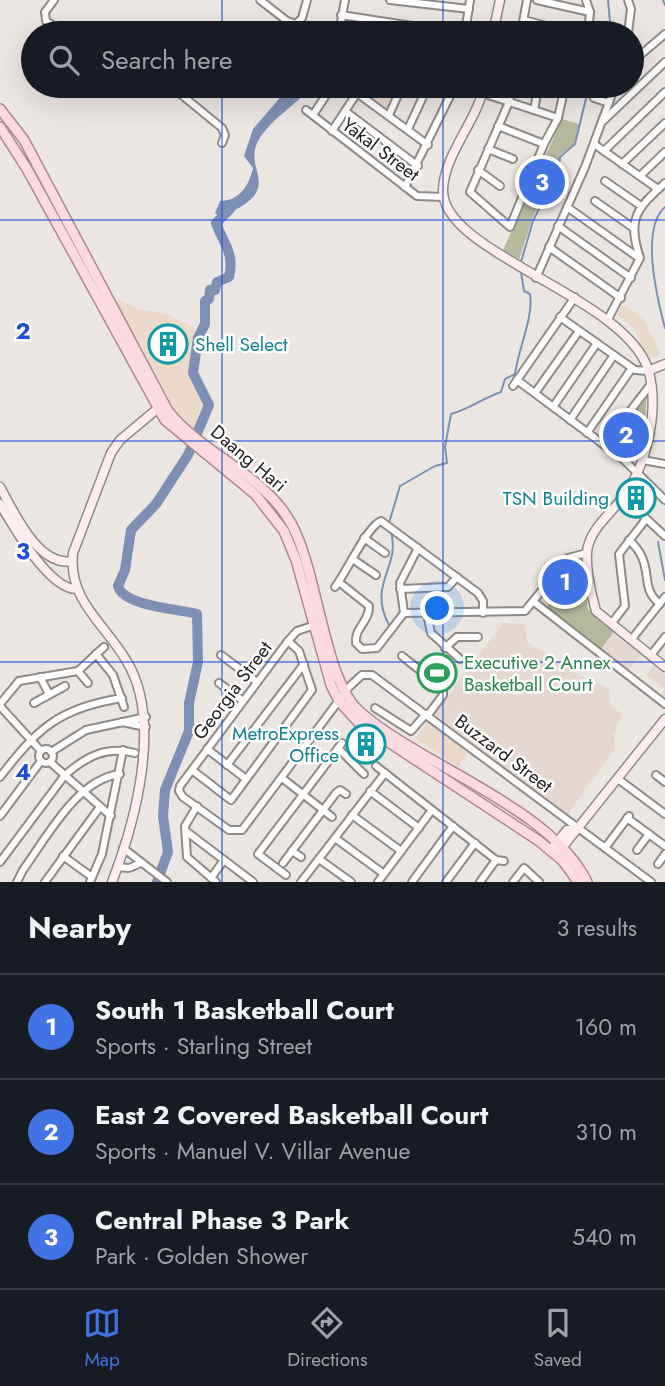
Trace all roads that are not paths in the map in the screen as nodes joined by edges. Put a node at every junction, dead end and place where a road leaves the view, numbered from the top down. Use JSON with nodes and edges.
{"nodes":[{"id":1,"x":54,"y":0,"type":"edge"},
{"id":2,"x":260,"y":0,"type":"edge"},
{"id":3,"x":307,"y":0,"type":"edge"},
{"id":4,"x":345,"y":0,"type":"edge"},
{"id":5,"x":390,"y":0,"type":"edge"},
{"id":6,"x":470,"y":0,"type":"edge"},
{"id":7,"x":499,"y":0,"type":"edge"},
{"id":8,"x":527,"y":0,"type":"edge"},
{"id":9,"x":537,"y":0,"type":"edge"},
{"id":10,"x":586,"y":0,"type":"edge"},
{"id":11,"x":628,"y":0,"type":"edge"},
{"id":12,"x":425,"y":2,"type":"edge"},
{"id":13,"x":469,"y":9,"type":"junction"},
{"id":14,"x":590,"y":12,"type":"junction"},
{"id":15,"x":341,"y":15,"type":"junction"},
{"id":16,"x":524,"y":20,"type":"joint"},
{"id":17,"x":46,"y":21,"type":"edge"},
{"id":18,"x":287,"y":21,"type":"edge"},
{"id":19,"x":299,"y":21,"type":"edge"},
{"id":20,"x":340,"y":21,"type":"edge"},
{"id":21,"x":380,"y":21,"type":"edge"},
{"id":22,"x":467,"y":21,"type":"edge"},
{"id":23,"x":495,"y":21,"type":"edge"},
{"id":24,"x":528,"y":21,"type":"edge"},
{"id":25,"x":589,"y":21,"type":"edge"},
{"id":26,"x":630,"y":21,"type":"edge"},
{"id":27,"x":664,"y":36,"type":"edge"},
{"id":28,"x":644,"y":52,"type":"edge"},
{"id":29,"x":665,"y":62,"type":"edge"},
{"id":30,"x":644,"y":82,"type":"edge"},
{"id":31,"x":665,"y":92,"type":"edge"},
{"id":32,"x":188,"y":98,"type":"edge"},
{"id":33,"x":324,"y":98,"type":"edge"},
{"id":34,"x":352,"y":98,"type":"edge"},
{"id":35,"x":368,"y":98,"type":"edge"},
{"id":36,"x":397,"y":98,"type":"edge"},
{"id":37,"x":422,"y":98,"type":"edge"},
{"id":38,"x":450,"y":98,"type":"edge"},
{"id":39,"x":480,"y":98,"type":"edge"},
{"id":40,"x":500,"y":98,"type":"edge"},
{"id":41,"x":510,"y":98,"type":"edge"},
{"id":42,"x":536,"y":98,"type":"edge"},
{"id":43,"x":562,"y":98,"type":"edge"},
{"id":44,"x":594,"y":98,"type":"dead end"},
{"id":45,"x":611,"y":98,"type":"edge"},
{"id":46,"x":627,"y":98,"type":"edge"},
{"id":47,"x":509,"y":102,"type":"junction"},
{"id":48,"x":609,"y":103,"type":"junction"},
{"id":49,"x":0,"y":108,"type":"edge"},
{"id":50,"x":306,"y":110,"type":"dead end"},
{"id":51,"x":534,"y":110,"type":"junction"},
{"id":52,"x":345,"y":111,"type":"junction"},
{"id":53,"x":313,"y":115,"type":"junction"},
{"id":54,"x":389,"y":115,"type":"junction"},
{"id":55,"x":558,"y":118,"type":"junction"},
{"id":56,"x":602,"y":122,"type":"junction"},
{"id":57,"x":665,"y":123,"type":"edge"},
{"id":58,"x":498,"y":126,"type":"junction"},
{"id":59,"x":0,"y":127,"type":"edge"},
{"id":60,"x":408,"y":129,"type":"junction"},
{"id":61,"x":332,"y":131,"type":"junction"},
{"id":62,"x":222,"y":143,"type":"dead end"},
{"id":63,"x":544,"y":144,"type":"junction"},
{"id":64,"x":594,"y":144,"type":"junction"},
{"id":65,"x":428,"y":145,"type":"junction"},
{"id":66,"x":488,"y":149,"type":"junction"},
{"id":67,"x":604,"y":151,"type":"junction"},
{"id":68,"x":665,"y":152,"type":"edge"},
{"id":69,"x":513,"y":159,"type":"dead end"},
{"id":70,"x":622,"y":164,"type":"junction"},
{"id":71,"x":418,"y":166,"type":"junction"},
{"id":72,"x":478,"y":170,"type":"junction"},
{"id":73,"x":640,"y":176,"type":"junction"},
{"id":74,"x":604,"y":181,"type":"dead end"},
{"id":75,"x":665,"y":183,"type":"edge"},
{"id":76,"x":500,"y":186,"type":"dead end"},
{"id":77,"x":405,"y":187,"type":"junction"},
{"id":78,"x":658,"y":189,"type":"junction"},
{"id":79,"x":444,"y":197,"type":"junction"},
{"id":80,"x":595,"y":201,"type":"dead end"},
{"id":81,"x":641,"y":206,"type":"junction"},
{"id":82,"x":567,"y":207,"type":"junction"},
{"id":83,"x":558,"y":226,"type":"junction"},
{"id":84,"x":632,"y":227,"type":"junction"},
{"id":85,"x":549,"y":247,"type":"junction"},
{"id":86,"x":639,"y":258,"type":"junction"},
{"id":87,"x":533,"y":276,"type":"junction"},
{"id":88,"x":631,"y":278,"type":"junction"},
{"id":89,"x":100,"y":294,"type":"junction"},
{"id":90,"x":575,"y":297,"type":"junction"},
{"id":91,"x":621,"y":298,"type":"junction"},
{"id":92,"x":560,"y":317,"type":"junction"},
{"id":93,"x":608,"y":319,"type":"junction"},
{"id":94,"x":579,"y":331,"type":"junction"},
{"id":95,"x":597,"y":343,"type":"junction"},
{"id":96,"x":614,"y":355,"type":"junction"},
{"id":97,"x":665,"y":364,"type":"edge"},
{"id":98,"x":632,"y":368,"type":"junction"},
{"id":99,"x":648,"y":371,"type":"junction"},
{"id":100,"x":651,"y":384,"type":"junction"},
{"id":101,"x":535,"y":393,"type":"junction"},
{"id":102,"x":553,"y":407,"type":"junction"},
{"id":103,"x":163,"y":409,"type":"junction"},
{"id":104,"x":570,"y":420,"type":"junction"},
{"id":105,"x":587,"y":433,"type":"junction"},
{"id":106,"x":604,"y":445,"type":"junction"},
{"id":107,"x":643,"y":460,"type":"junction"},
{"id":108,"x":665,"y":464,"type":"edge"},
{"id":109,"x":638,"y":472,"type":"junction"},
{"id":110,"x":0,"y":487,"type":"edge"},
{"id":111,"x":623,"y":497,"type":"junction"},
{"id":112,"x":665,"y":500,"type":"edge"},
{"id":113,"x":0,"y":504,"type":"edge"},
{"id":114,"x":646,"y":519,"type":"junction"},
{"id":115,"x":665,"y":536,"type":"edge"},
{"id":116,"x":364,"y":538,"type":"junction"},
{"id":117,"x":629,"y":540,"type":"junction"},
{"id":118,"x":418,"y":548,"type":"junction"},
{"id":119,"x":587,"y":552,"type":"junction"},
{"id":120,"x":385,"y":553,"type":"dead end"},
{"id":121,"x":354,"y":560,"type":"junction"},
{"id":122,"x":72,"y":561,"type":"junction"},
{"id":123,"x":376,"y":575,"type":"dead end"},
{"id":124,"x":457,"y":577,"type":"junction"},
{"id":125,"x":76,"y":589,"type":"junction"},
{"id":126,"x":401,"y":589,"type":"junction"},
{"id":127,"x":665,"y":597,"type":"edge"},
{"id":128,"x":534,"y":602,"type":"junction"},
{"id":129,"x":660,"y":604,"type":"junction"},
{"id":130,"x":404,"y":613,"type":"junction"},
{"id":131,"x":483,"y":613,"type":"junction"},
{"id":132,"x":427,"y":614,"type":"junction"},
{"id":133,"x":318,"y":624,"type":"junction"},
{"id":134,"x":611,"y":624,"type":"junction"},
{"id":135,"x":478,"y":637,"type":"dead end"},
{"id":136,"x":665,"y":637,"type":"edge"},
{"id":137,"x":631,"y":640,"type":"junction"},
{"id":138,"x":288,"y":641,"type":"junction"},
{"id":139,"x":104,"y":647,"type":"dead end"},
{"id":140,"x":445,"y":648,"type":"junction"},
{"id":141,"x":96,"y":654,"type":"junction"},
{"id":142,"x":221,"y":655,"type":"dead end"},
{"id":143,"x":651,"y":655,"type":"junction"},
{"id":144,"x":402,"y":656,"type":"dead end"},
{"id":145,"x":460,"y":659,"type":"dead end"},
{"id":146,"x":304,"y":664,"type":"junction"},
{"id":147,"x":665,"y":667,"type":"edge"},
{"id":148,"x":78,"y":671,"type":"junction"},
{"id":149,"x":40,"y":677,"type":"junction"},
{"id":150,"x":257,"y":682,"type":"junction"},
{"id":151,"x":88,"y":683,"type":"dead end"},
{"id":152,"x":219,"y":683,"type":"dead end"},
{"id":153,"x":65,"y":686,"type":"dead end"},
{"id":154,"x":49,"y":694,"type":"junction"},
{"id":155,"x":342,"y":697,"type":"junction"},
{"id":156,"x":122,"y":698,"type":"junction"},
{"id":157,"x":243,"y":701,"type":"junction"},
{"id":158,"x":34,"y":703,"type":"dead end"},
{"id":159,"x":665,"y":704,"type":"edge"},
{"id":160,"x":0,"y":705,"type":"edge"},
{"id":161,"x":124,"y":707,"type":"dead end"},
{"id":162,"x":375,"y":708,"type":"dead end"},
{"id":163,"x":427,"y":714,"type":"junction"},
{"id":164,"x":146,"y":717,"type":"junction"},
{"id":165,"x":665,"y":719,"type":"edge"},
{"id":166,"x":122,"y":722,"type":"junction"},
{"id":167,"x":146,"y":727,"type":"junction"},
{"id":168,"x":30,"y":738,"type":"junction"},
{"id":169,"x":207,"y":749,"type":"junction"},
{"id":170,"x":123,"y":750,"type":"junction"},
{"id":171,"x":41,"y":751,"type":"junction"},
{"id":172,"x":51,"y":752,"type":"junction"},
{"id":173,"x":135,"y":753,"type":"dead end"},
{"id":174,"x":41,"y":761,"type":"junction"},
{"id":175,"x":50,"y":762,"type":"junction"},
{"id":176,"x":227,"y":765,"type":"junction"},
{"id":177,"x":376,"y":766,"type":"dead end"},
{"id":178,"x":192,"y":770,"type":"junction"},
{"id":179,"x":385,"y":773,"type":"junction"},
{"id":180,"x":120,"y":774,"type":"junction"},
{"id":181,"x":364,"y":774,"type":"dead end"},
{"id":182,"x":65,"y":775,"type":"junction"},
{"id":183,"x":656,"y":775,"type":"dead end"},
{"id":184,"x":0,"y":777,"type":"edge"},
{"id":185,"x":246,"y":779,"type":"junction"},
{"id":186,"x":282,"y":779,"type":"junction"},
{"id":187,"x":618,"y":779,"type":"junction"},
{"id":188,"x":665,"y":782,"type":"edge"},
{"id":189,"x":82,"y":791,"type":"junction"},
{"id":190,"x":370,"y":791,"type":"junction"},
{"id":191,"x":302,"y":794,"type":"junction"},
{"id":192,"x":346,"y":794,"type":"dead end"},
{"id":193,"x":197,"y":806,"type":"junction"},
{"id":194,"x":100,"y":807,"type":"junction"},
{"id":195,"x":323,"y":809,"type":"junction"},
{"id":196,"x":432,"y":810,"type":"junction"},
{"id":197,"x":665,"y":814,"type":"edge"},
{"id":198,"x":352,"y":815,"type":"junction"},
{"id":199,"x":0,"y":816,"type":"edge"},
{"id":200,"x":111,"y":816,"type":"junction"},
{"id":201,"x":332,"y":817,"type":"dead end"},
{"id":202,"x":453,"y":826,"type":"junction"},
{"id":203,"x":419,"y":828,"type":"junction"},
{"id":204,"x":577,"y":829,"type":"junction"},
{"id":205,"x":187,"y":832,"type":"junction"},
{"id":206,"x":649,"y":834,"type":"junction"},
{"id":207,"x":335,"y":838,"type":"junction"},
{"id":208,"x":475,"y":843,"type":"junction"},
{"id":209,"x":665,"y":846,"type":"edge"},
{"id":210,"x":123,"y":848,"type":"junction"},
{"id":211,"x":557,"y":848,"type":"junction"},
{"id":212,"x":605,"y":848,"type":"junction"},
{"id":213,"x":637,"y":850,"type":"dead end"},
{"id":214,"x":292,"y":851,"type":"junction"},
{"id":215,"x":401,"y":851,"type":"junction"},
{"id":216,"x":665,"y":854,"type":"edge"},
{"id":217,"x":63,"y":856,"type":"junction"},
{"id":218,"x":301,"y":857,"type":"dead end"},
{"id":219,"x":319,"y":859,"type":"junction"},
{"id":220,"x":224,"y":860,"type":"junction"},
{"id":221,"x":0,"y":862,"type":"edge"},
{"id":222,"x":141,"y":863,"type":"junction"},
{"id":223,"x":283,"y":863,"type":"dead end"},
{"id":224,"x":658,"y":864,"type":"dead end"},
{"id":225,"x":117,"y":867,"type":"junction"},
{"id":226,"x":384,"y":874,"type":"junction"},
{"id":227,"x":286,"y":875,"type":"dead end"},
{"id":228,"x":91,"y":880,"type":"edge"},
{"id":229,"x":213,"y":880,"type":"edge"},
{"id":230,"x":48,"y":881,"type":"edge"},
{"id":231,"x":305,"y":881,"type":"edge"},
{"id":232,"x":17,"y":882,"type":"edge"},
{"id":233,"x":112,"y":882,"type":"edge"},
{"id":234,"x":167,"y":882,"type":"edge"},
{"id":235,"x":253,"y":882,"type":"edge"},
{"id":236,"x":351,"y":882,"type":"edge"},
{"id":237,"x":378,"y":882,"type":"edge"},
{"id":238,"x":412,"y":882,"type":"edge"},
{"id":239,"x":446,"y":882,"type":"edge"},
{"id":240,"x":480,"y":882,"type":"edge"},
{"id":241,"x":513,"y":882,"type":"edge"},
{"id":242,"x":539,"y":882,"type":"edge"},
{"id":243,"x":578,"y":882,"type":"edge"},
{"id":244,"x":587,"y":882,"type":"edge"},
{"id":245,"x":651,"y":882,"type":"edge"}],
"edges":[{"from":1,"to":17,"type":"street"},
{"from":2,"to":18,"type":"street"},
{"from":3,"to":19,"type":"street"},
{"from":4,"to":15,"type":"street"},
{"from":5,"to":12,"type":"street"},
{"from":6,"to":13,"type":"street"},
{"from":7,"to":23,"type":"street"},
{"from":8,"to":16,"type":"street"},
{"from":9,"to":14,"type":"street"},
{"from":10,"to":14,"type":"street"},
{"from":11,"to":26,"type":"street"},
{"from":12,"to":13,"type":"street"},
{"from":13,"to":22,"type":"street"},
{"from":14,"to":25,"type":"street"},
{"from":15,"to":20,"type":"street"},
{"from":15,"to":21,"type":"street"},
{"from":16,"to":24,"type":"street"},
{"from":27,"to":28,"type":"street"},
{"from":29,"to":30,"type":"street"},
{"from":31,"to":67,"type":"street"},
{"from":32,"to":62,"type":"street"},
{"from":33,"to":53,"type":"street"},
{"from":34,"to":52,"type":"street"},
{"from":35,"to":54,"type":"street"},
{"from":36,"to":54,"type":"street"},
{"from":37,"to":60,"type":"street"},
{"from":38,"to":65,"type":"street"},
{"from":39,"to":79,"type":"street"},
{"from":40,"to":47,"type":"street"},
{"from":41,"to":47,"type":"street"},
{"from":42,"to":51,"type":"street"},
{"from":43,"to":55,"type":"street"},
{"from":44,"to":48,"type":"street"},
{"from":45,"to":48,"type":"street"},
{"from":46,"to":56,"type":"street"},
{"from":47,"to":51,"type":"street"},
{"from":47,"to":58,"type":"street"},
{"from":48,"to":56,"type":"street"},
{"from":49,"to":89,"type":"main road","name":"Daang Hari"},
{"from":50,"to":53,"type":"street","name":"Yakal Street"},
{"from":51,"to":55,"type":"street"},
{"from":52,"to":61,"type":"street"},
{"from":52,"to":71,"type":"street"},
{"from":53,"to":61,"type":"street","name":"Yakal Street"},
{"from":54,"to":60,"type":"street"},
{"from":55,"to":63,"type":"street"},
{"from":56,"to":64,"type":"street"},
{"from":57,"to":70,"type":"street"},
{"from":58,"to":63,"type":"street"},
{"from":58,"to":66,"type":"street"},
{"from":59,"to":89,"type":"main road","name":"Daang Hari"},
{"from":60,"to":65,"type":"street"},
{"from":61,"to":77,"type":"street","name":"Yakal Street"},
{"from":63,"to":72,"type":"street"},
{"from":64,"to":67,"type":"street"},
{"from":64,"to":82,"type":"street"},
{"from":65,"to":71,"type":"street"},
{"from":66,"to":69,"type":"street"},
{"from":66,"to":72,"type":"street"},
{"from":67,"to":70,"type":"street"},
{"from":68,"to":73,"type":"street"},
{"from":70,"to":73,"type":"street"},
{"from":71,"to":77,"type":"street"},
{"from":72,"to":76,"type":"street"},
{"from":73,"to":78,"type":"street"},
{"from":74,"to":81,"type":"street"},
{"from":75,"to":78,"type":"street"},
{"from":77,"to":79,"type":"street","name":"Yakal Street"},
{"from":78,"to":81,"type":"street"},
{"from":79,"to":87,"type":"street"},
{"from":80,"to":84,"type":"street"},
{"from":81,"to":84,"type":"street"},
{"from":82,"to":83,"type":"street"},
{"from":82,"to":86,"type":"street"},
{"from":83,"to":85,"type":"street"},
{"from":83,"to":88,"type":"street"},
{"from":84,"to":86,"type":"street"},
{"from":85,"to":87,"type":"street"},
{"from":85,"to":91,"type":"street"},
{"from":86,"to":88,"type":"street"},
{"from":87,"to":90,"type":"street"},
{"from":88,"to":91,"type":"street"},
{"from":89,"to":103,"type":"main road","name":"Daang Hari"},
{"from":90,"to":92,"type":"street"},
{"from":90,"to":93,"type":"street"},
{"from":91,"to":93,"type":"street"},
{"from":92,"to":94,"type":"street"},
{"from":92,"to":101,"type":"street"},
{"from":93,"to":99,"type":"street"},
{"from":94,"to":95,"type":"street"},
{"from":94,"to":101,"type":"street"},
{"from":95,"to":96,"type":"street"},
{"from":95,"to":102,"type":"street"},
{"from":96,"to":98,"type":"street"},
{"from":96,"to":104,"type":"street"},
{"from":97,"to":99,"type":"street"},
{"from":98,"to":99,"type":"street"},
{"from":98,"to":105,"type":"street"},
{"from":99,"to":100,"type":"street"},
{"from":100,"to":106,"type":"street"},
{"from":100,"to":107,"type":"street"},
{"from":101,"to":102,"type":"street"},
{"from":102,"to":104,"type":"street"},
{"from":103,"to":122,"type":"street"},
{"from":103,"to":133,"type":"main road","name":"Daang Hari"},
{"from":104,"to":105,"type":"street"},
{"from":105,"to":106,"type":"street"},
{"from":106,"to":109,"type":"street"},
{"from":107,"to":108,"type":"street"},
{"from":107,"to":109,"type":"street"},
{"from":109,"to":111,"type":"street"},
{"from":109,"to":112,"type":"street"},
{"from":110,"to":122,"type":"street"},
{"from":111,"to":114,"type":"street"},
{"from":111,"to":119,"type":"street"},
{"from":113,"to":125,"type":"street"},
{"from":114,"to":115,"type":"street"},
{"from":114,"to":117,"type":"street"},
{"from":116,"to":118,"type":"street"},
{"from":116,"to":120,"type":"street"},
{"from":116,"to":121,"type":"street"},
{"from":117,"to":129,"type":"street"},
{"from":117,"to":134,"type":"street"},
{"from":118,"to":124,"type":"street"},
{"from":118,"to":126,"type":"street"},
{"from":119,"to":128,"type":"street"},
{"from":119,"to":134,"type":"street"},
{"from":121,"to":123,"type":"street"},
{"from":121,"to":130,"type":"street"},
{"from":122,"to":125,"type":"street"},
{"from":124,"to":126,"type":"street"},
{"from":124,"to":131,"type":"street"},
{"from":125,"to":164,"type":"street"},
{"from":126,"to":130,"type":"street"},
{"from":127,"to":129,"type":"street"},
{"from":128,"to":131,"type":"street"},
{"from":128,"to":159,"type":"street"},
{"from":129,"to":137,"type":"street"},
{"from":130,"to":132,"type":"street"},
{"from":131,"to":132,"type":"street"},
{"from":132,"to":140,"type":"street"},
{"from":133,"to":138,"type":"street","name":"Georgia Street"},
{"from":133,"to":155,"type":"main road","name":"Daang Hari"},
{"from":134,"to":137,"type":"street"},
{"from":135,"to":140,"type":"street"},
{"from":136,"to":143,"type":"street"},
{"from":137,"to":143,"type":"street"},
{"from":138,"to":146,"type":"street"},
{"from":138,"to":150,"type":"street","name":"Georgia Street"},
{"from":139,"to":141,"type":"street"},
{"from":140,"to":145,"type":"street"},
{"from":141,"to":148,"type":"street"},
{"from":141,"to":156,"type":"street"},
{"from":142,"to":150,"type":"street"},
{"from":143,"to":147,"type":"street"},
{"from":144,"to":163,"type":"street"},
{"from":146,"to":176,"type":"street"},
{"from":146,"to":185,"type":"street"},
{"from":148,"to":149,"type":"street"},
{"from":148,"to":151,"type":"street"},
{"from":149,"to":154,"type":"street"},
{"from":149,"to":160,"type":"street"},
{"from":150,"to":157,"type":"street","name":"Georgia Street"},
{"from":152,"to":157,"type":"street"},
{"from":153,"to":154,"type":"street"},
{"from":154,"to":158,"type":"street"},
{"from":155,"to":163,"type":"street","name":"Buzzard Street"},
{"from":155,"to":186,"type":"street"},
{"from":155,"to":211,"type":"main road","name":"Daang Hari"},
{"from":156,"to":161,"type":"street"},
{"from":156,"to":168,"type":"street"},
{"from":157,"to":169,"type":"street","name":"Georgia Street"},
{"from":160,"to":168,"type":"street"},
{"from":162,"to":163,"type":"street"},
{"from":163,"to":204,"type":"street","name":"Buzzard Street"},
{"from":164,"to":166,"type":"street"},
{"from":164,"to":167,"type":"street"},
{"from":165,"to":187,"type":"street"},
{"from":166,"to":167,"type":"street"},
{"from":166,"to":172,"type":"street"},
{"from":167,"to":210,"type":"street"},
{"from":168,"to":171,"type":"street"},
{"from":168,"to":184,"type":"street"},
{"from":169,"to":176,"type":"street"},
{"from":169,"to":178,"type":"street","name":"Georgia Street"},
{"from":170,"to":173,"type":"street"},
{"from":170,"to":180,"type":"street"},
{"from":170,"to":182,"type":"street"},
{"from":171,"to":172,"type":"street"},
{"from":171,"to":174,"type":"street"},
{"from":172,"to":175,"type":"street"},
{"from":174,"to":175,"type":"street"},
{"from":174,"to":199,"type":"street"},
{"from":175,"to":182,"type":"street"},
{"from":176,"to":185,"type":"street"},
{"from":177,"to":179,"type":"street"},
{"from":178,"to":185,"type":"street"},
{"from":178,"to":193,"type":"street","name":"Georgia Street"},
{"from":179,"to":190,"type":"street"},
{"from":179,"to":196,"type":"street"},
{"from":180,"to":189,"type":"street"},
{"from":180,"to":200,"type":"street"},
{"from":181,"to":191,"type":"street"},
{"from":182,"to":189,"type":"street"},
{"from":182,"to":221,"type":"street"},
{"from":183,"to":188,"type":"street"},
{"from":186,"to":191,"type":"street"},
{"from":186,"to":193,"type":"street"},
{"from":187,"to":197,"type":"street"},
{"from":187,"to":204,"type":"street"},
{"from":189,"to":194,"type":"street"},
{"from":189,"to":232,"type":"street"},
{"from":190,"to":198,"type":"street"},
{"from":190,"to":203,"type":"street"},
{"from":191,"to":195,"type":"street"},
{"from":191,"to":227,"type":"street"},
{"from":192,"to":195,"type":"street"},
{"from":193,"to":205,"type":"street"},
{"from":194,"to":200,"type":"street"},
{"from":194,"to":217,"type":"street"},
{"from":195,"to":201,"type":"street"},
{"from":195,"to":214,"type":"street"},
{"from":196,"to":202,"type":"street"},
{"from":196,"to":203,"type":"street"},
{"from":198,"to":207,"type":"street"},
{"from":198,"to":215,"type":"street"},
{"from":200,"to":228,"type":"street"},
{"from":202,"to":208,"type":"street"},
{"from":202,"to":238,"type":"street"},
{"from":203,"to":215,"type":"street"},
{"from":204,"to":211,"type":"street"},
{"from":204,"to":212,"type":"street","name":"Buzzard Street"},
{"from":205,"to":220,"type":"street"},
{"from":205,"to":229,"type":"street"},
{"from":206,"to":209,"type":"street"},
{"from":206,"to":212,"type":"street"},
{"from":206,"to":213,"type":"street"},
{"from":207,"to":219,"type":"street"},
{"from":207,"to":226,"type":"street"},
{"from":208,"to":239,"type":"street"},
{"from":208,"to":240,"type":"street"},
{"from":210,"to":222,"type":"street"},
{"from":210,"to":225,"type":"street"},
{"from":211,"to":243,"type":"main road","name":"Daang Hari"},
{"from":211,"to":244,"type":"main road","name":"Daang Hari"},
{"from":212,"to":245,"type":"street","name":"Buzzard Street"},
{"from":214,"to":218,"type":"street"},
{"from":214,"to":223,"type":"street"},
{"from":215,"to":226,"type":"street"},
{"from":216,"to":224,"type":"street"},
{"from":217,"to":228,"type":"street"},
{"from":217,"to":230,"type":"street"},
{"from":219,"to":231,"type":"street"},
{"from":219,"to":236,"type":"street"},
{"from":220,"to":229,"type":"street"},
{"from":220,"to":235,"type":"street"},
{"from":222,"to":225,"type":"street"},
{"from":222,"to":234,"type":"street"},
{"from":225,"to":233,"type":"street"},
{"from":226,"to":237,"type":"street"},
{"from":241,"to":242,"type":"street"}]}
